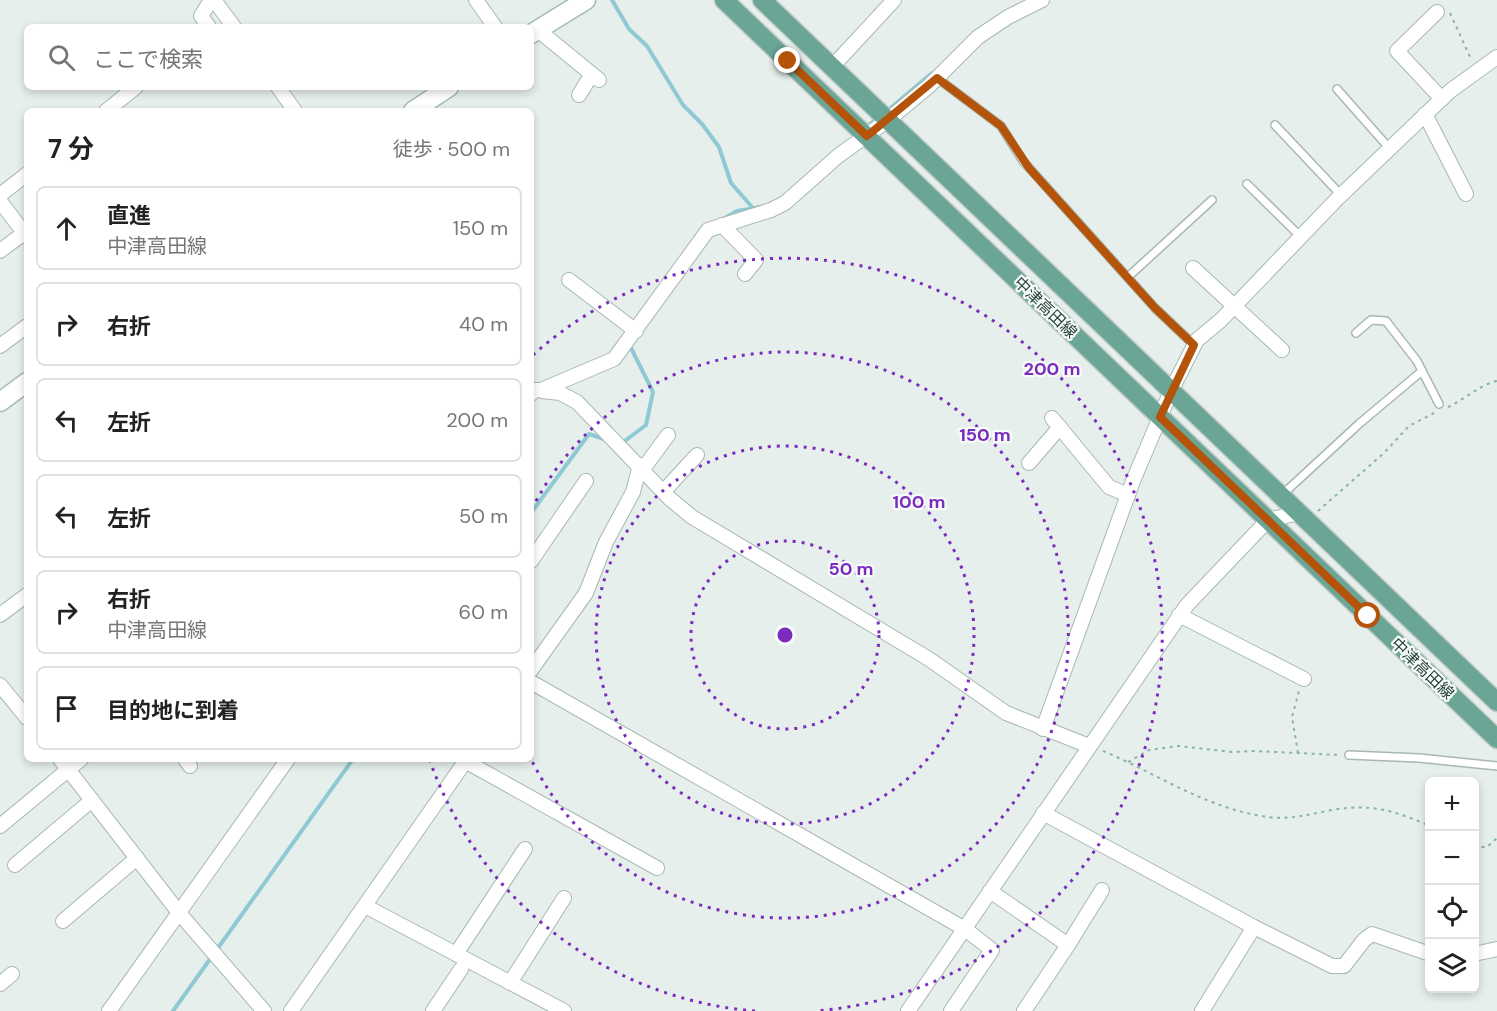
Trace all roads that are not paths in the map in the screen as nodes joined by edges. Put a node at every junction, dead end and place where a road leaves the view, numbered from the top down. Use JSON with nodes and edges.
{"nodes":[{"id":1,"x":212,"y":0,"type":"edge"},
{"id":2,"x":476,"y":0,"type":"edge"},
{"id":3,"x":586,"y":0,"type":"edge"},
{"id":4,"x":724,"y":0,"type":"edge"},
{"id":5,"x":762,"y":0,"type":"edge"},
{"id":6,"x":894,"y":0,"type":"edge"},
{"id":7,"x":1042,"y":0,"type":"edge"},
{"id":8,"x":1443,"y":11,"type":"road end"},
{"id":9,"x":207,"y":24,"type":"edge"},
{"id":10,"x":232,"y":24,"type":"edge"},
{"id":11,"x":493,"y":24,"type":"edge"},
{"id":12,"x":534,"y":32,"type":"edge"},
{"id":13,"x":1497,"y":57,"type":"edge"},
{"id":14,"x":832,"y":67,"type":"junction"},
{"id":15,"x":937,"y":78,"type":"junction"},
{"id":16,"x":1337,"y":89,"type":"dead end"},
{"id":17,"x":132,"y":90,"type":"edge"},
{"id":18,"x":280,"y":90,"type":"edge"},
{"id":19,"x":444,"y":90,"type":"edge"},
{"id":20,"x":579,"y":95,"type":"dead end"},
{"id":21,"x":1442,"y":99,"type":"junction"},
{"id":22,"x":110,"y":108,"type":"edge"},
{"id":23,"x":293,"y":108,"type":"edge"},
{"id":24,"x":418,"y":108,"type":"edge"},
{"id":25,"x":1425,"y":114,"type":"junction"},
{"id":26,"x":888,"y":120,"type":"junction"},
{"id":27,"x":1275,"y":125,"type":"dead end"},
{"id":28,"x":867,"y":136,"type":"junction"},
{"id":29,"x":1390,"y":149,"type":"junction"},
{"id":30,"x":24,"y":176,"type":"edge"},
{"id":31,"x":1247,"y":184,"type":"dead end"},
{"id":32,"x":1466,"y":194,"type":"dead end"},
{"id":33,"x":0,"y":195,"type":"edge"},
{"id":34,"x":1342,"y":195,"type":"junction"},
{"id":35,"x":1212,"y":200,"type":"dead end"},
{"id":36,"x":0,"y":201,"type":"edge"},
{"id":37,"x":722,"y":225,"type":"junction"},
{"id":38,"x":24,"y":234,"type":"edge"},
{"id":39,"x":24,"y":236,"type":"edge"},
{"id":40,"x":1301,"y":237,"type":"junction"},
{"id":41,"x":0,"y":251,"type":"edge"},
{"id":42,"x":1193,"y":268,"type":"dead end"},
{"id":43,"x":745,"y":274,"type":"dead end"},
{"id":44,"x":1129,"y":276,"type":"junction"},
{"id":45,"x":569,"y":280,"type":"dead end"},
{"id":46,"x":1234,"y":306,"type":"junction"},
{"id":47,"x":24,"y":328,"type":"edge"},
{"id":48,"x":636,"y":331,"type":"junction"},
{"id":49,"x":1356,"y":333,"type":"dead end"},
{"id":50,"x":0,"y":345,"type":"edge"},
{"id":51,"x":1194,"y":345,"type":"junction"},
{"id":52,"x":1282,"y":350,"type":"dead end"},
{"id":53,"x":1422,"y":371,"type":"junction"},
{"id":54,"x":574,"y":376,"type":"junction"},
{"id":55,"x":24,"y":384,"type":"edge"},
{"id":56,"x":534,"y":391,"type":"edge"},
{"id":57,"x":1171,"y":391,"type":"junction"},
{"id":58,"x":0,"y":402,"type":"edge"},
{"id":59,"x":577,"y":402,"type":"junction"},
{"id":60,"x":1442,"y":406,"type":"road end"},
{"id":61,"x":1160,"y":417,"type":"junction"},
{"id":62,"x":668,"y":435,"type":"dead end"},
{"id":63,"x":697,"y":455,"type":"dead end"},
{"id":64,"x":1029,"y":463,"type":"dead end"},
{"id":65,"x":642,"y":467,"type":"junction"},
{"id":66,"x":586,"y":481,"type":"dead end"},
{"id":67,"x":663,"y":492,"type":"junction"},
{"id":68,"x":1128,"y":495,"type":"junction"},
{"id":69,"x":1281,"y":495,"type":"junction"},
{"id":70,"x":1303,"y":517,"type":"junction"},
{"id":71,"x":1268,"y":520,"type":"junction"},
{"id":72,"x":534,"y":557,"type":"edge"},
{"id":73,"x":24,"y":597,"type":"edge"},
{"id":74,"x":0,"y":615,"type":"edge"},
{"id":75,"x":1179,"y":615,"type":"junction"},
{"id":76,"x":534,"y":660,"type":"edge"},
{"id":77,"x":1304,"y":679,"type":"road end"},
{"id":78,"x":534,"y":684,"type":"edge"},
{"id":79,"x":0,"y":685,"type":"edge"},
{"id":80,"x":1497,"y":702,"type":"edge"},
{"id":81,"x":24,"y":714,"type":"edge"},
{"id":82,"x":1043,"y":729,"type":"junction"},
{"id":83,"x":1497,"y":739,"type":"edge"},
{"id":84,"x":1089,"y":746,"type":"junction"},
{"id":85,"x":1349,"y":755,"type":"road end"},
{"id":86,"x":286,"y":762,"type":"edge"},
{"id":87,"x":465,"y":762,"type":"edge"},
{"id":88,"x":470,"y":762,"type":"edge"},
{"id":89,"x":64,"y":764,"type":"edge"},
{"id":90,"x":1497,"y":766,"type":"edge"},
{"id":91,"x":92,"y":800,"type":"junction"},
{"id":92,"x":1043,"y":813,"type":"junction"},
{"id":93,"x":0,"y":826,"type":"edge"},
{"id":94,"x":525,"y":849,"type":"dead end"},
{"id":95,"x":137,"y":858,"type":"junction"},
{"id":96,"x":15,"y":865,"type":"dead end"},
{"id":97,"x":657,"y":868,"type":"dead end"},
{"id":98,"x":1102,"y":890,"type":"dead end"},
{"id":99,"x":990,"y":891,"type":"junction"},
{"id":100,"x":564,"y":898,"type":"dead end"},
{"id":101,"x":364,"y":906,"type":"junction"},
{"id":102,"x":180,"y":914,"type":"junction"},
{"id":103,"x":63,"y":921,"type":"dead end"},
{"id":104,"x":1254,"y":927,"type":"junction"},
{"id":105,"x":964,"y":929,"type":"junction"},
{"id":106,"x":1068,"y":945,"type":"junction"},
{"id":107,"x":1497,"y":949,"type":"edge"},
{"id":108,"x":1425,"y":952,"type":"edge"},
{"id":109,"x":1479,"y":953,"type":"edge"},
{"id":110,"x":456,"y":954,"type":"junction"},
{"id":111,"x":461,"y":969,"type":"dead end"},
{"id":112,"x":12,"y":974,"type":"dead end"},
{"id":113,"x":510,"y":983,"type":"junction"},
{"id":114,"x":0,"y":984,"type":"edge"},
{"id":115,"x":109,"y":1011,"type":"edge"},
{"id":116,"x":264,"y":1011,"type":"edge"},
{"id":117,"x":291,"y":1011,"type":"edge"},
{"id":118,"x":433,"y":1011,"type":"edge"},
{"id":119,"x":564,"y":1011,"type":"edge"},
{"id":120,"x":908,"y":1011,"type":"edge"},
{"id":121,"x":951,"y":1011,"type":"edge"},
{"id":122,"x":1024,"y":1011,"type":"edge"},
{"id":123,"x":1203,"y":1011,"type":"edge"}],
"edges":[{"from":1,"to":9,"type":"street"},
{"from":1,"to":10,"type":"street"},
{"from":2,"to":11,"type":"street"},
{"from":3,"to":12,"type":"street"},
{"from":4,"to":28,"type":"main road","name":"中津高田線"},
{"from":5,"to":14,"type":"main road","name":"中津高田線"},
{"from":6,"to":14,"type":"street"},
{"from":7,"to":15,"type":"street"},
{"from":8,"to":21,"type":"street"},
{"from":12,"to":20,"type":"street"},
{"from":13,"to":21,"type":"street"},
{"from":14,"to":26,"type":"main road","name":"中津高田線"},
{"from":15,"to":26,"type":"street"},
{"from":15,"to":44,"type":"lane"},
{"from":16,"to":29,"type":"lane"},
{"from":17,"to":22,"type":"street"},
{"from":18,"to":23,"type":"street"},
{"from":19,"to":24,"type":"street"},
{"from":21,"to":25,"type":"street"},
{"from":25,"to":29,"type":"street"},
{"from":25,"to":32,"type":"street"},
{"from":26,"to":28,"type":"street"},
{"from":26,"to":57,"type":"main road","name":"中津高田線"},
{"from":27,"to":34,"type":"lane"},
{"from":28,"to":37,"type":"street"},
{"from":28,"to":61,"type":"main road","name":"中津高田線"},
{"from":29,"to":34,"type":"street"},
{"from":30,"to":33,"type":"street"},
{"from":31,"to":40,"type":"lane"},
{"from":34,"to":40,"type":"street"},
{"from":35,"to":44,"type":"lane"},
{"from":36,"to":38,"type":"street"},
{"from":37,"to":43,"type":"street"},
{"from":37,"to":48,"type":"street"},
{"from":39,"to":41,"type":"street"},
{"from":40,"to":46,"type":"street"},
{"from":42,"to":46,"type":"street"},
{"from":44,"to":51,"type":"lane"},
{"from":45,"to":48,"type":"street"},
{"from":46,"to":51,"type":"street"},
{"from":46,"to":52,"type":"street"},
{"from":47,"to":50,"type":"street"},
{"from":48,"to":54,"type":"street"},
{"from":49,"to":53,"type":"lane"},
{"from":51,"to":57,"type":"street"},
{"from":53,"to":60,"type":"lane"},
{"from":53,"to":69,"type":"lane"},
{"from":54,"to":56,"type":"street"},
{"from":54,"to":59,"type":"street"},
{"from":55,"to":58,"type":"street"},
{"from":56,"to":59,"type":"street"},
{"from":57,"to":61,"type":"street"},
{"from":57,"to":69,"type":"main road","name":"中津高田線"},
{"from":59,"to":65,"type":"street"},
{"from":61,"to":68,"type":"street"},
{"from":61,"to":71,"type":"main road","name":"中津高田線"},
{"from":62,"to":65,"type":"street"},
{"from":63,"to":67,"type":"street"},
{"from":64,"to":68,"type":"street"},
{"from":65,"to":67,"type":"street"},
{"from":65,"to":76,"type":"street"},
{"from":66,"to":72,"type":"street"},
{"from":67,"to":82,"type":"street"},
{"from":68,"to":82,"type":"street"},
{"from":69,"to":70,"type":"main road","name":"中津高田線"},
{"from":70,"to":71,"type":"street"},
{"from":70,"to":80,"type":"main road","name":"中津高田線"},
{"from":71,"to":75,"type":"street"},
{"from":71,"to":83,"type":"main road","name":"中津高田線"},
{"from":73,"to":74,"type":"street"},
{"from":75,"to":77,"type":"street"},
{"from":75,"to":84,"type":"street"},
{"from":78,"to":105,"type":"street"},
{"from":79,"to":81,"type":"street"},
{"from":82,"to":84,"type":"street"},
{"from":84,"to":92,"type":"street"},
{"from":85,"to":90,"type":"lane"},
{"from":86,"to":102,"type":"street"},
{"from":87,"to":101,"type":"street"},
{"from":88,"to":97,"type":"street"},
{"from":89,"to":91,"type":"street"},
{"from":89,"to":93,"type":"street"},
{"from":91,"to":95,"type":"street"},
{"from":91,"to":96,"type":"street"},
{"from":92,"to":99,"type":"street"},
{"from":92,"to":104,"type":"street"},
{"from":94,"to":110,"type":"street"},
{"from":95,"to":102,"type":"street"},
{"from":95,"to":103,"type":"street"},
{"from":98,"to":106,"type":"street"},
{"from":99,"to":105,"type":"street"},
{"from":99,"to":106,"type":"street"},
{"from":100,"to":113,"type":"street"},
{"from":101,"to":110,"type":"street"},
{"from":101,"to":117,"type":"street"},
{"from":102,"to":115,"type":"street"},
{"from":102,"to":116,"type":"street"},
{"from":104,"to":108,"type":"street"},
{"from":104,"to":123,"type":"street"},
{"from":105,"to":120,"type":"street"},
{"from":105,"to":121,"type":"street"},
{"from":106,"to":122,"type":"street"},
{"from":107,"to":109,"type":"street"},
{"from":110,"to":113,"type":"street"},
{"from":111,"to":118,"type":"street"},
{"from":112,"to":114,"type":"street"},
{"from":113,"to":119,"type":"street"}]}
